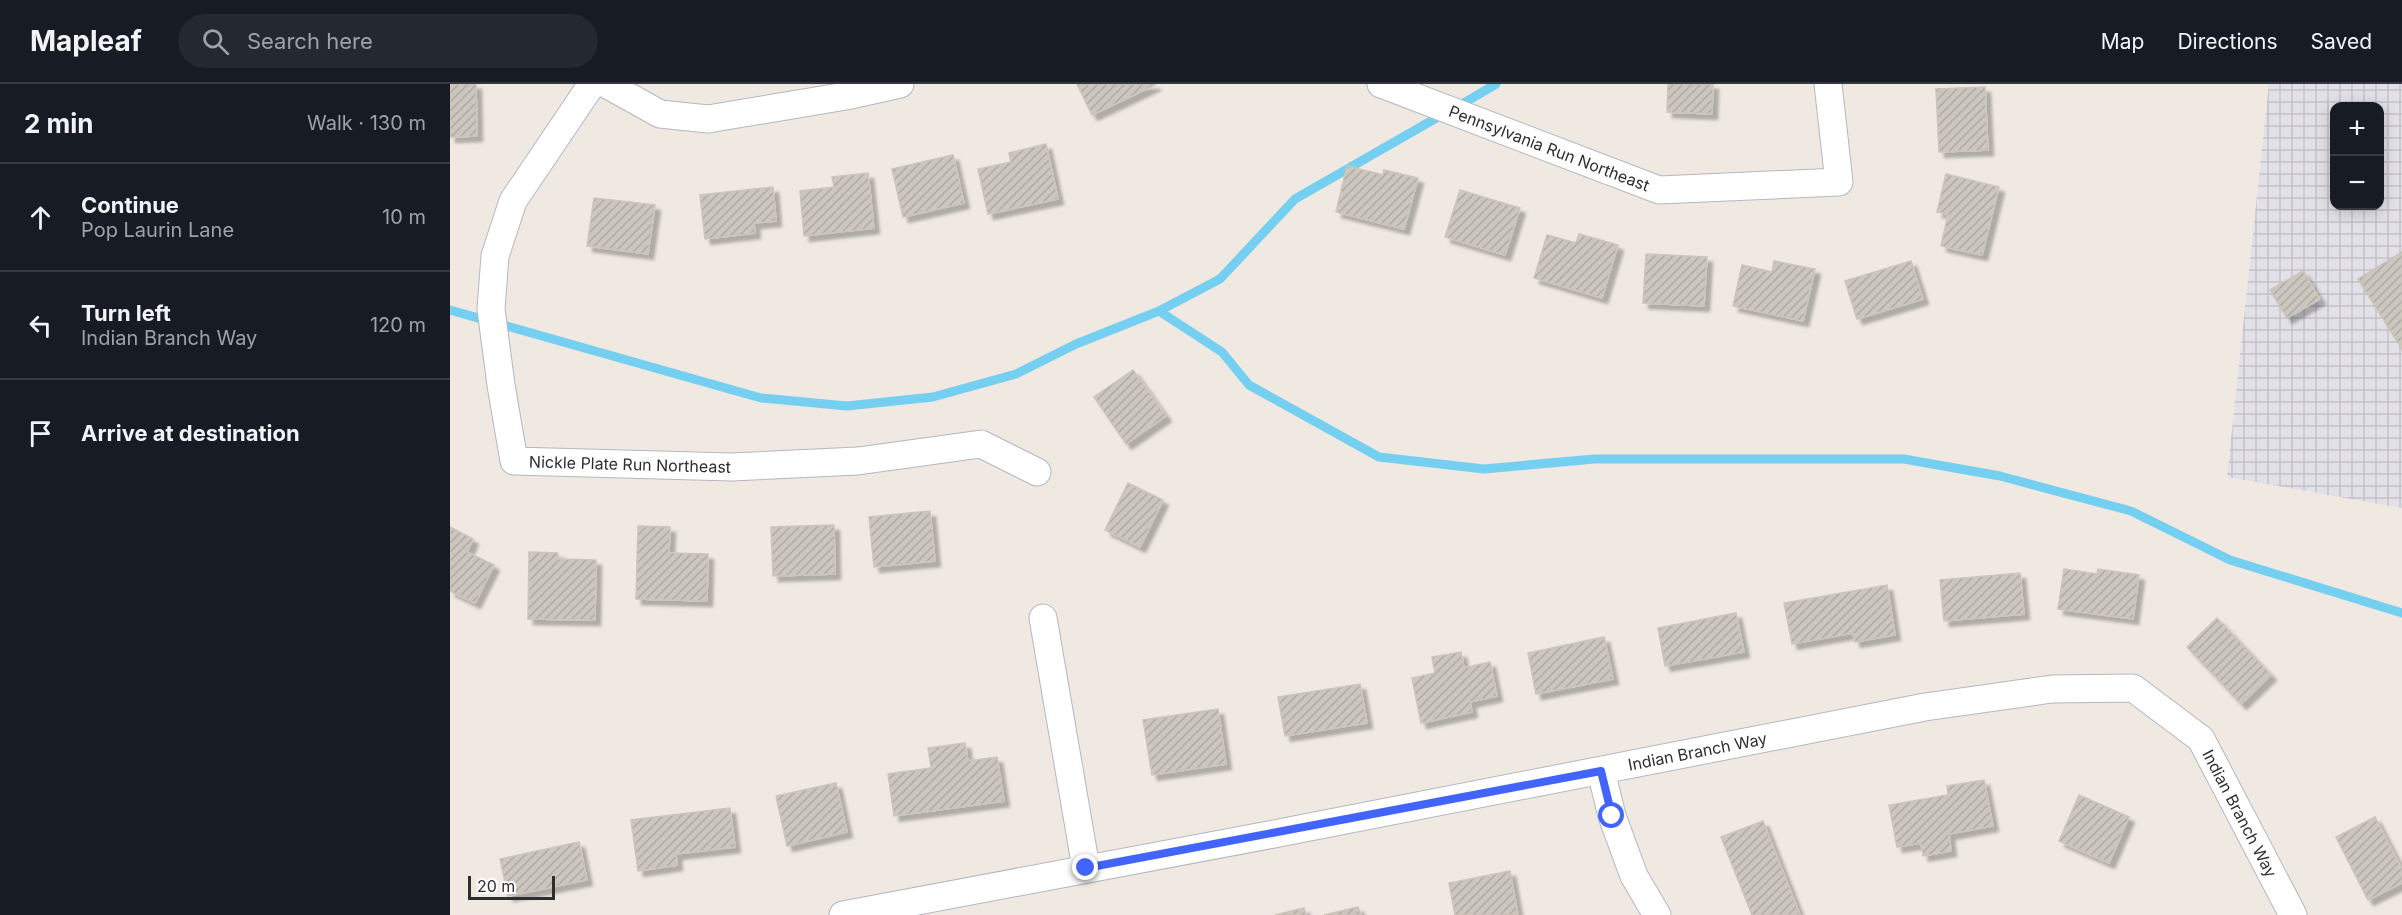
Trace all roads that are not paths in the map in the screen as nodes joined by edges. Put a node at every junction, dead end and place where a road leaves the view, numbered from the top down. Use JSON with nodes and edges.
{"nodes":[{"id":1,"x":592,"y":84,"type":"edge"},
{"id":2,"x":606,"y":84,"type":"edge"},
{"id":3,"x":900,"y":84,"type":"edge"},
{"id":4,"x":1381,"y":84,"type":"edge"},
{"id":5,"x":1828,"y":84,"type":"edge"},
{"id":6,"x":1037,"y":472,"type":"dead end"},
{"id":7,"x":1043,"y":618,"type":"dead end"},
{"id":8,"x":1601,"y":771,"type":"junction"},
{"id":9,"x":1086,"y":868,"type":"junction"},
{"id":10,"x":843,"y":915,"type":"edge"},
{"id":11,"x":1657,"y":915,"type":"edge"},
{"id":12,"x":2293,"y":915,"type":"edge"}],
"edges":[{"from":1,"to":6,"type":"street","name":"Nickle Plate Run Northeast"},
{"from":2,"to":3,"type":"street"},
{"from":4,"to":5,"type":"street","name":"Pennsylvania Run Northeast"},
{"from":7,"to":9,"type":"street"},
{"from":8,"to":9,"type":"street","name":"Indian Branch Way"},
{"from":8,"to":11,"type":"street"},
{"from":8,"to":12,"type":"street","name":"Indian Branch Way"},
{"from":9,"to":10,"type":"street","name":"Indian Branch Way"}]}
